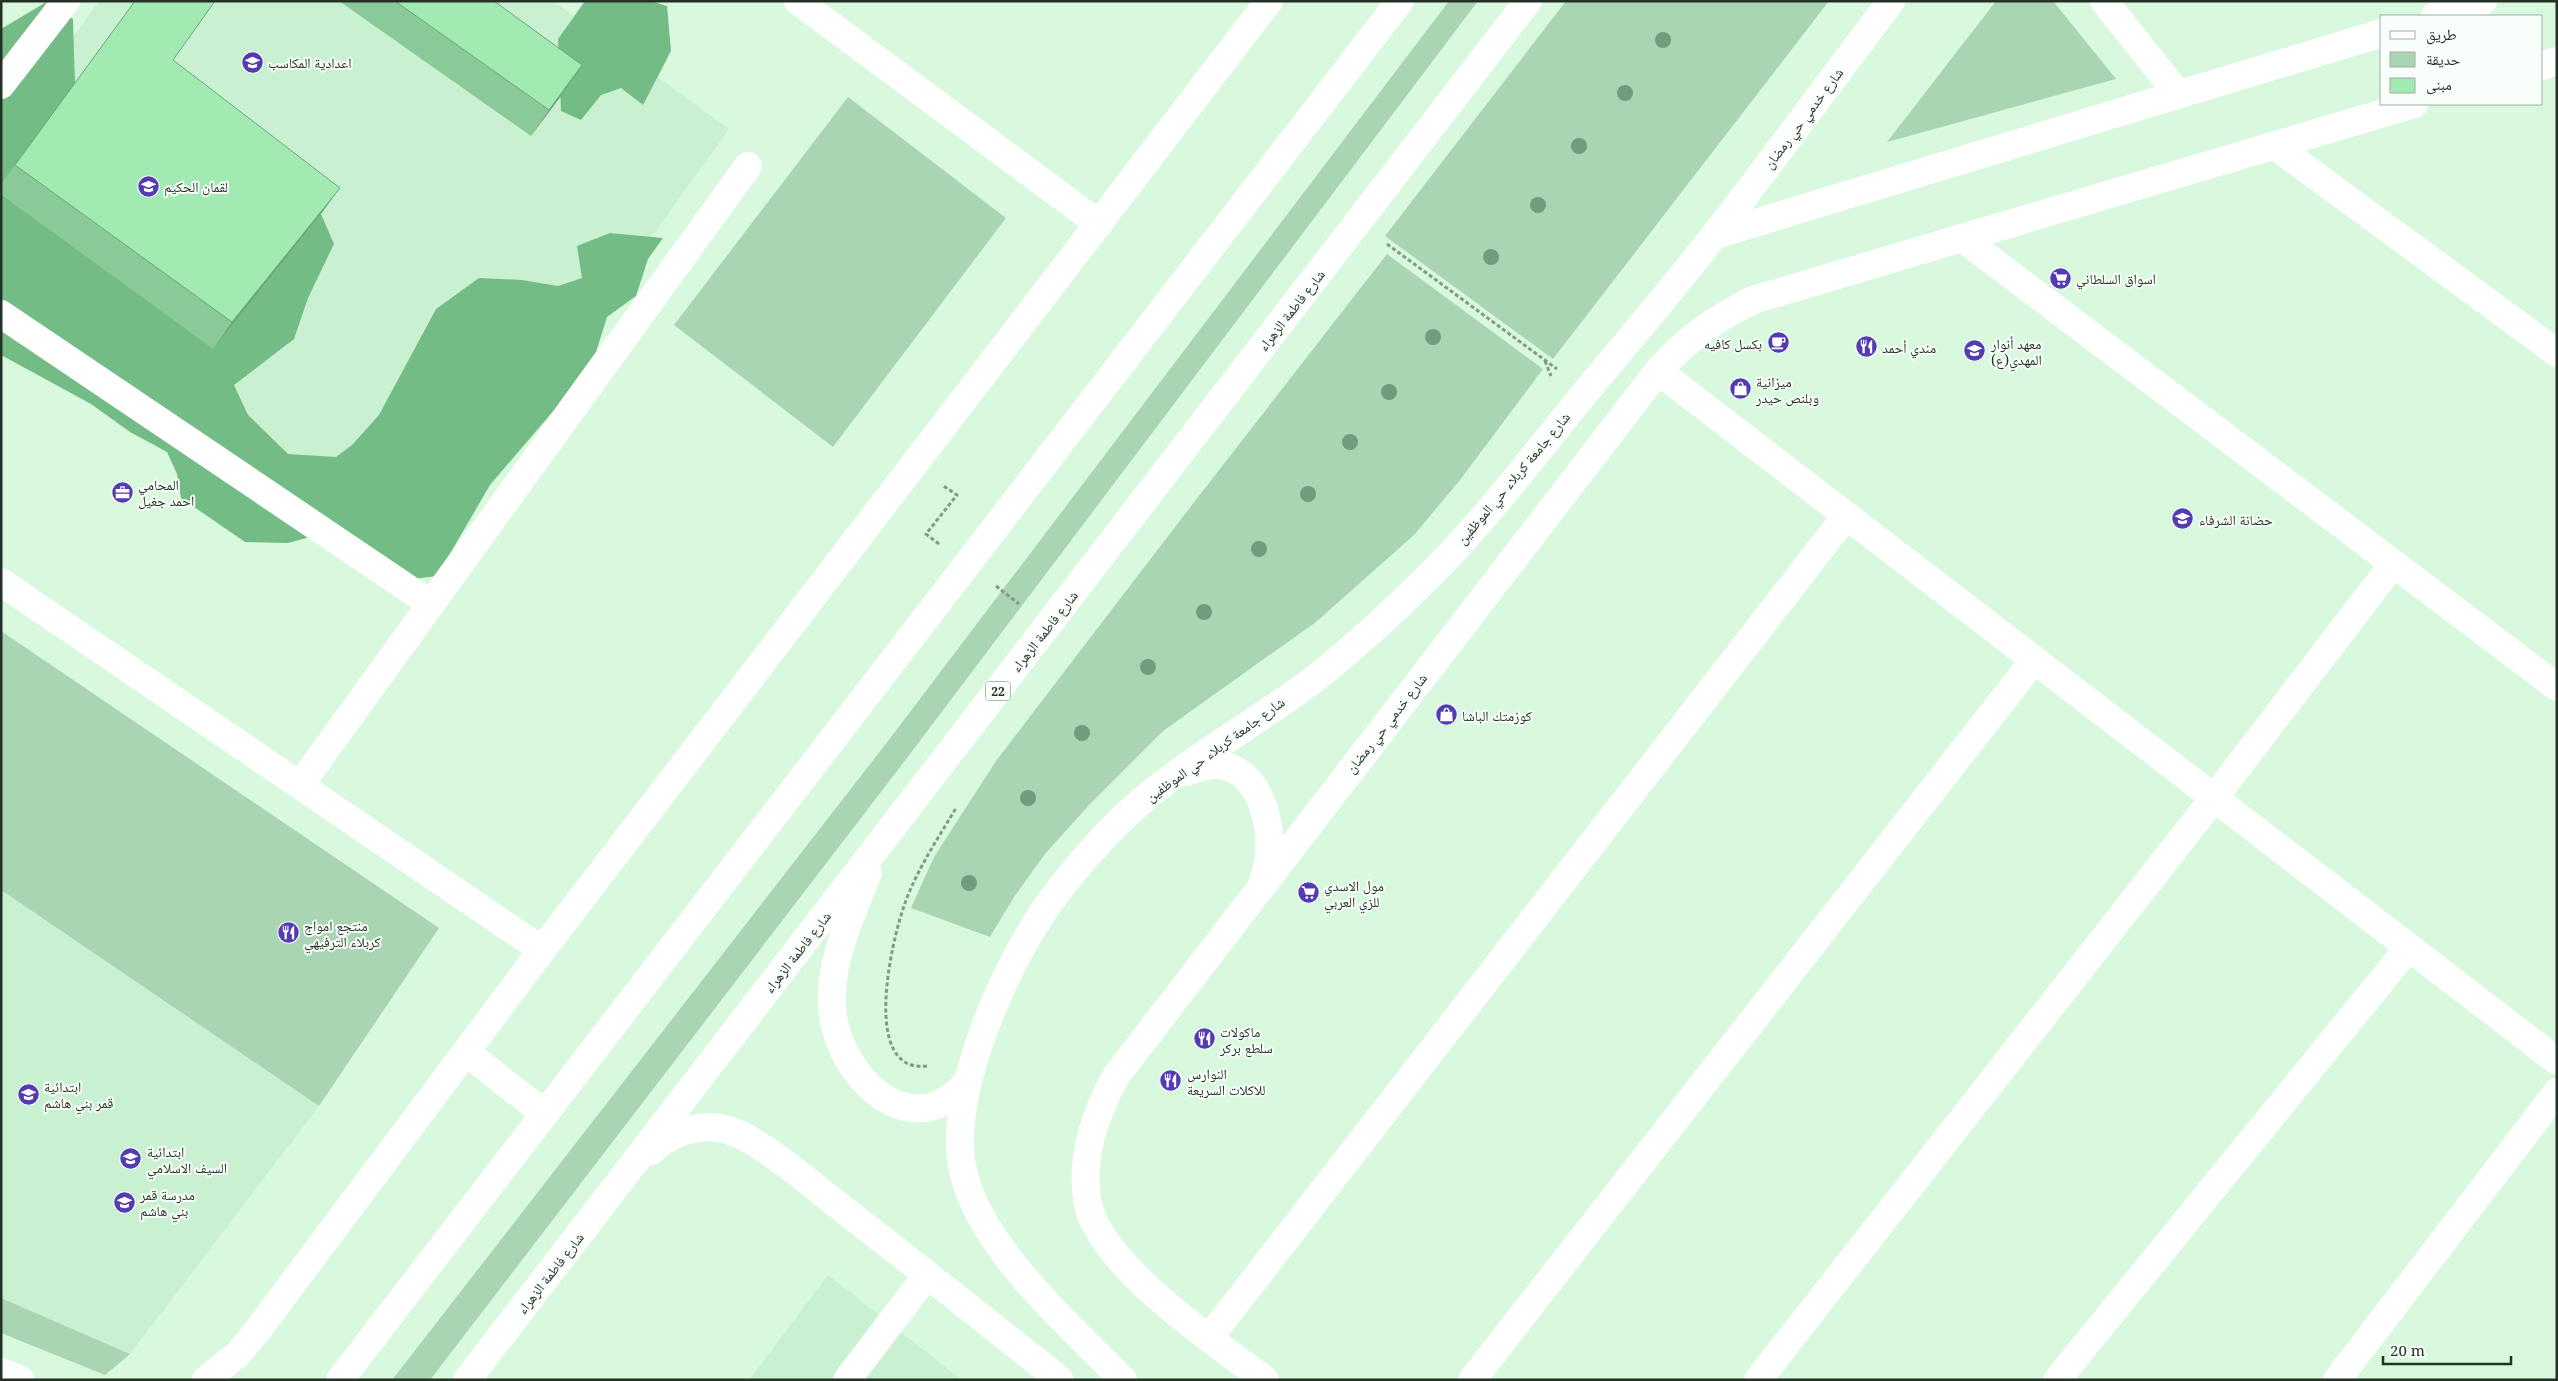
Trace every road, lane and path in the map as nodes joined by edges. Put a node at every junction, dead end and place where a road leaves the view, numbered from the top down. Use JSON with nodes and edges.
{"nodes":[{"id":1,"x":66,"y":1,"type":"edge"},
{"id":2,"x":798,"y":1,"type":"edge"},
{"id":3,"x":1269,"y":1,"type":"edge"},
{"id":4,"x":1400,"y":1,"type":"edge"},
{"id":5,"x":1528,"y":1,"type":"edge"},
{"id":6,"x":1891,"y":1,"type":"edge"},
{"id":7,"x":2104,"y":1,"type":"edge"},
{"id":8,"x":2483,"y":1,"type":"edge"},
{"id":9,"x":2438,"y":15,"type":"edge"},
{"id":10,"x":2380,"y":34,"type":"edge"},
{"id":11,"x":2557,"y":61,"type":"edge"},
{"id":12,"x":2543,"y":66,"type":"edge"},
{"id":13,"x":1,"y":86,"type":"edge"},
{"id":14,"x":2179,"y":95,"type":"junction"},
{"id":15,"x":2411,"y":105,"type":"edge"},
{"id":16,"x":2274,"y":145,"type":"junction"},
{"id":17,"x":748,"y":166,"type":"dead end"},
{"id":18,"x":1359,"y":221,"type":"junction"},
{"id":19,"x":1099,"y":224,"type":"junction"},
{"id":20,"x":1715,"y":235,"type":"junction"},
{"id":21,"x":1962,"y":238,"type":"junction"},
{"id":22,"x":1,"y":314,"type":"edge"},
{"id":23,"x":2557,"y":353,"type":"edge"},
{"id":24,"x":1546,"y":361,"type":"junction"},
{"id":25,"x":1658,"y":371,"type":"junction"},
{"id":26,"x":1546,"y":383,"type":"dead end"},
{"id":27,"x":1587,"y":391,"type":"junction"},
{"id":28,"x":957,"y":495,"type":"dead end"},
{"id":29,"x":1846,"y":516,"type":"junction"},
{"id":30,"x":942,"y":546,"type":"dead end"},
{"id":31,"x":2393,"y":564,"type":"junction"},
{"id":32,"x":988,"y":581,"type":"dead end"},
{"id":33,"x":1,"y":582,"type":"edge"},
{"id":34,"x":431,"y":604,"type":"junction"},
{"id":35,"x":1020,"y":604,"type":"dead end"},
{"id":36,"x":2034,"y":660,"type":"junction"},
{"id":37,"x":2557,"y":687,"type":"edge"},
{"id":38,"x":300,"y":785,"type":"junction"},
{"id":39,"x":1154,"y":791,"type":"junction"},
{"id":40,"x":2214,"y":798,"type":"junction"},
{"id":41,"x":961,"y":800,"type":"dead end"},
{"id":42,"x":881,"y":843,"type":"junction"},
{"id":43,"x":1260,"y":888,"type":"junction"},
{"id":44,"x":2409,"y":948,"type":"junction"},
{"id":45,"x":542,"y":950,"type":"junction"},
{"id":46,"x":467,"y":1053,"type":"junction"},
{"id":47,"x":2557,"y":1061,"type":"edge"},
{"id":48,"x":933,"y":1063,"type":"dead end"},
{"id":49,"x":968,"y":1081,"type":"junction"},
{"id":50,"x":2557,"y":1092,"type":"edge"},
{"id":51,"x":545,"y":1114,"type":"junction"},
{"id":52,"x":623,"y":1178,"type":"junction"},
{"id":53,"x":927,"y":1275,"type":"junction"},
{"id":54,"x":1209,"y":1338,"type":"junction"},
{"id":55,"x":1,"y":1372,"type":"edge"},
{"id":56,"x":21,"y":1380,"type":"edge"},
{"id":57,"x":206,"y":1380,"type":"edge"},
{"id":58,"x":340,"y":1380,"type":"edge"},
{"id":59,"x":467,"y":1380,"type":"edge"},
{"id":60,"x":846,"y":1380,"type":"edge"},
{"id":61,"x":1060,"y":1380,"type":"edge"},
{"id":62,"x":1123,"y":1380,"type":"edge"},
{"id":63,"x":1265,"y":1380,"type":"edge"},
{"id":64,"x":1472,"y":1380,"type":"edge"},
{"id":65,"x":1758,"y":1380,"type":"edge"},
{"id":66,"x":2057,"y":1380,"type":"edge"},
{"id":67,"x":2336,"y":1380,"type":"edge"}],
"edges":[{"from":1,"to":13,"type":"main road"},
{"from":2,"to":19,"type":"main road"},
{"from":3,"to":19,"type":"main road"},
{"from":4,"to":51,"type":"main road"},
{"from":5,"to":18,"type":"main road","name":"شارع فاطمة الزهراء","number":"22"},
{"from":6,"to":20,"type":"main road","name":"شارع خدمي حي رمضان"},
{"from":7,"to":14,"type":"main road"},
{"from":8,"to":9,"type":"main road"},
{"from":10,"to":14,"type":"main road"},
{"from":11,"to":12,"type":"main road"},
{"from":14,"to":20,"type":"main road"},
{"from":15,"to":16,"type":"main road","name":"شارع خدمي حي رمضان"},
{"from":16,"to":21,"type":"main road","name":"شارع خدمي حي رمضان"},
{"from":16,"to":23,"type":"main road"},
{"from":17,"to":34,"type":"main road"},
{"from":18,"to":24,"type":"path"},
{"from":18,"to":42,"type":"main road","name":"شارع فاطمة الزهراء","number":"22"},
{"from":19,"to":45,"type":"main road"},
{"from":20,"to":27,"type":"main road","name":"شارع جامعة كربلاء حي الموظفين"},
{"from":21,"to":25,"type":"main road","name":"شارع خدمي حي رمضان"},
{"from":21,"to":31,"type":"main road"},
{"from":22,"to":34,"type":"main road"},
{"from":24,"to":26,"type":"path"},
{"from":24,"to":27,"type":"path"},
{"from":25,"to":29,"type":"main road"},
{"from":25,"to":43,"type":"main road","name":"شارع خدمي حي رمضان"},
{"from":27,"to":39,"type":"main road","name":"شارع جامعة كربلاء حي الموظفين"},
{"from":28,"to":30,"type":"path"},
{"from":29,"to":36,"type":"main road"},
{"from":29,"to":54,"type":"main road"},
{"from":31,"to":37,"type":"main road"},
{"from":31,"to":40,"type":"main road"},
{"from":32,"to":35,"type":"path"},
{"from":33,"to":38,"type":"main road"},
{"from":34,"to":38,"type":"main road"},
{"from":36,"to":40,"type":"main road"},
{"from":36,"to":64,"type":"main road"},
{"from":38,"to":45,"type":"main road"},
{"from":39,"to":43,"type":"main road"},
{"from":39,"to":49,"type":"main road","name":"شارع جامعة كربلاء حي الموظفين"},
{"from":40,"to":44,"type":"main road"},
{"from":40,"to":65,"type":"main road"},
{"from":41,"to":48,"type":"path"},
{"from":42,"to":49,"type":"main road"},
{"from":42,"to":52,"type":"main road","name":"شارع فاطمة الزهراء","number":"22"},
{"from":43,"to":54,"type":"main road","name":"شارع خدمي حي رمضان"},
{"from":44,"to":47,"type":"main road"},
{"from":44,"to":66,"type":"main road"},
{"from":45,"to":46,"type":"main road"},
{"from":46,"to":51,"type":"main road"},
{"from":46,"to":57,"type":"main road"},
{"from":49,"to":62,"type":"main road","name":"شارع جامعة كربلاء حي الموظفين"},
{"from":50,"to":67,"type":"main road"},
{"from":51,"to":58,"type":"main road"},
{"from":52,"to":53,"type":"main road"},
{"from":52,"to":59,"type":"main road","name":"شارع فاطمة الزهراء","number":"22"},
{"from":53,"to":60,"type":"main road"},
{"from":53,"to":61,"type":"main road"},
{"from":54,"to":63,"type":"main road"},
{"from":55,"to":56,"type":"main road"}]}
